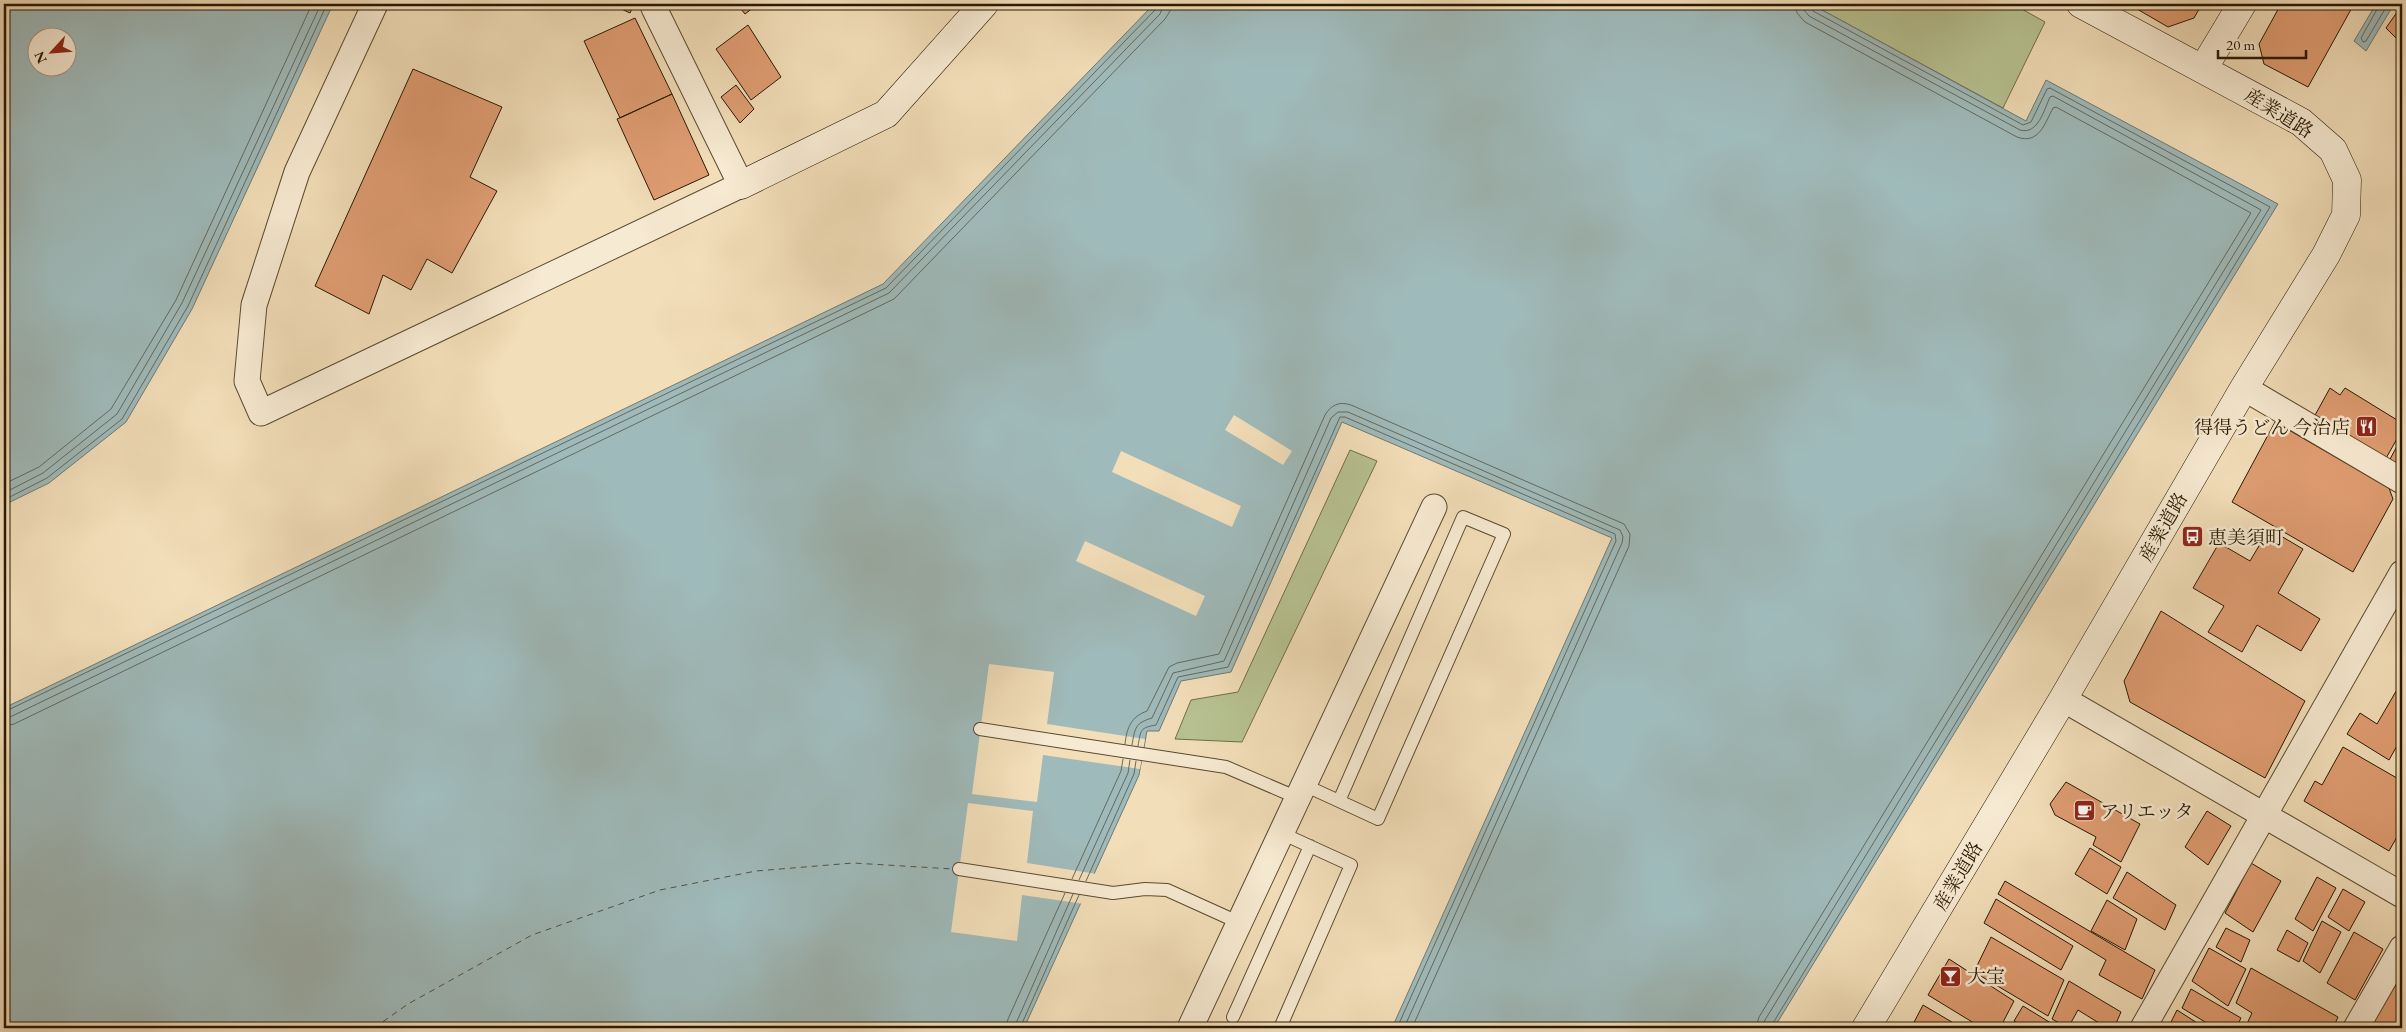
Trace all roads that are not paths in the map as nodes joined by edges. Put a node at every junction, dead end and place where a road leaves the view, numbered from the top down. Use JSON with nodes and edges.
{"nodes":[{"id":1,"x":375,"y":4,"type":"edge"},
{"id":2,"x":656,"y":4,"type":"edge"},
{"id":3,"x":984,"y":4,"type":"edge"},
{"id":4,"x":2081,"y":4,"type":"edge"},
{"id":5,"x":2242,"y":4,"type":"edge"},
{"id":6,"x":2203,"y":69,"type":"junction"},
{"id":7,"x":741,"y":184,"type":"junction"},
{"id":8,"x":2244,"y":388,"type":"junction"},
{"id":9,"x":2402,"y":481,"type":"edge"},
{"id":10,"x":1434,"y":507,"type":"dead end"},
{"id":11,"x":2402,"y":573,"type":"edge"},
{"id":12,"x":2063,"y":699,"type":"junction"},
{"id":13,"x":980,"y":729,"type":"dead end"},
{"id":14,"x":1301,"y":791,"type":"junction"},
{"id":15,"x":1339,"y":801,"type":"junction"},
{"id":16,"x":2265,"y":814,"type":"junction"},
{"id":17,"x":1281,"y":833,"type":"junction"},
{"id":18,"x":1310,"y":846,"type":"junction"},
{"id":19,"x":960,"y":869,"type":"dead end"},
{"id":20,"x":2402,"y":895,"type":"edge"},
{"id":21,"x":1240,"y":923,"type":"junction"},
{"id":22,"x":2402,"y":948,"type":"edge"},
{"id":23,"x":1233,"y":1017,"type":"dead end"},
{"id":24,"x":1190,"y":1028,"type":"edge"},
{"id":25,"x":1280,"y":1028,"type":"edge"},
{"id":26,"x":1866,"y":1028,"type":"edge"},
{"id":27,"x":2143,"y":1028,"type":"edge"},
{"id":28,"x":2356,"y":1028,"type":"edge"}],
"edges":[{"from":1,"to":7,"type":"street"},
{"from":2,"to":7,"type":"street"},
{"from":3,"to":7,"type":"street"},
{"from":4,"to":6,"type":"street","name":"産業道路"},
{"from":5,"to":6,"type":"street"},
{"from":6,"to":8,"type":"street","name":"産業道路"},
{"from":8,"to":9,"type":"street"},
{"from":8,"to":12,"type":"street","name":"産業道路"},
{"from":10,"to":14,"type":"street"},
{"from":11,"to":16,"type":"street"},
{"from":12,"to":16,"type":"street"},
{"from":12,"to":26,"type":"street","name":"産業道路"},
{"from":13,"to":14,"type":"lane"},
{"from":14,"to":15,"type":"lane"},
{"from":14,"to":17,"type":"street"},
{"from":15,"to":15,"type":"lane"},
{"from":16,"to":20,"type":"street"},
{"from":16,"to":27,"type":"street"},
{"from":17,"to":18,"type":"lane"},
{"from":17,"to":21,"type":"street"},
{"from":18,"to":23,"type":"lane"},
{"from":18,"to":25,"type":"lane"},
{"from":19,"to":21,"type":"lane"},
{"from":21,"to":24,"type":"street"},
{"from":22,"to":28,"type":"street"}]}
